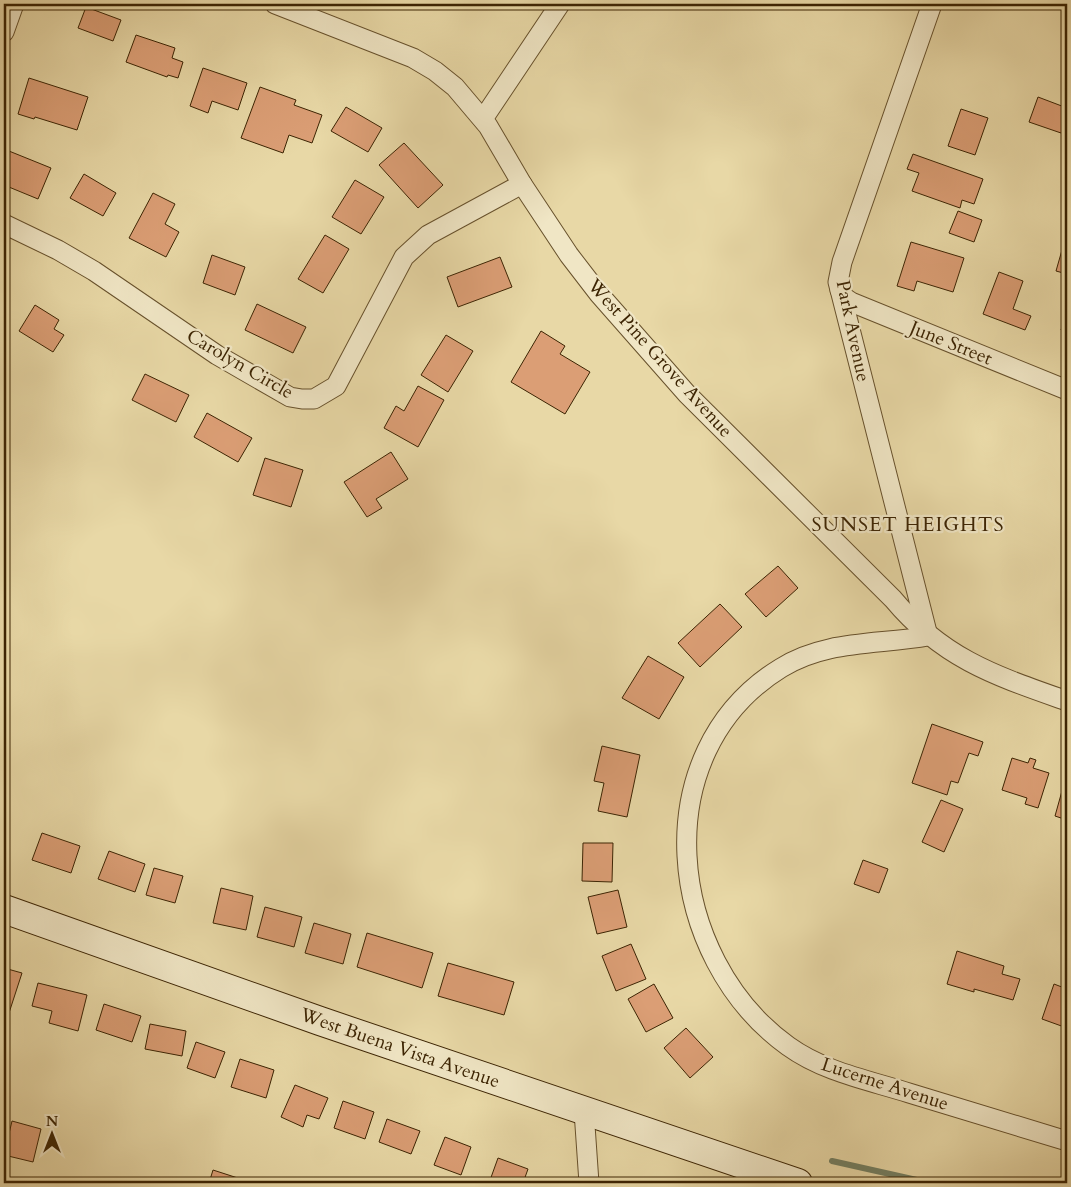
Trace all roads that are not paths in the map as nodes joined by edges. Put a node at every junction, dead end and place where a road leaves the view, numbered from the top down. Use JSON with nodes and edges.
{"nodes":[{"id":1,"x":14,"y":4,"type":"edge"},
{"id":2,"x":275,"y":4,"type":"edge"},
{"id":3,"x":560,"y":4,"type":"edge"},
{"id":4,"x":932,"y":4,"type":"edge"},
{"id":5,"x":4,"y":32,"type":"edge"},
{"id":6,"x":483,"y":119,"type":"junction"},
{"id":7,"x":522,"y":184,"type":"junction"},
{"id":8,"x":4,"y":224,"type":"edge"},
{"id":9,"x":840,"y":290,"type":"junction"},
{"id":10,"x":1067,"y":390,"type":"edge"},
{"id":11,"x":928,"y":636,"type":"junction"},
{"id":12,"x":1067,"y":701,"type":"edge"},
{"id":13,"x":4,"y":909,"type":"edge"},
{"id":14,"x":584,"y":1111,"type":"junction"},
{"id":15,"x":1067,"y":1141,"type":"edge"},
{"id":16,"x":589,"y":1183,"type":"edge"},
{"id":17,"x":798,"y":1183,"type":"edge"}],
"edges":[{"from":1,"to":5,"type":"street"},
{"from":2,"to":6,"type":"street","name":"West Pine Grove Avenue"},
{"from":3,"to":6,"type":"street"},
{"from":4,"to":9,"type":"street","name":"Park Avenue"},
{"from":6,"to":7,"type":"street","name":"West Pine Grove Avenue"},
{"from":7,"to":8,"type":"street","name":"Carolyn Circle"},
{"from":7,"to":11,"type":"street","name":"West Pine Grove Avenue"},
{"from":9,"to":10,"type":"street","name":"June Street"},
{"from":9,"to":11,"type":"street","name":"Park Avenue"},
{"from":11,"to":12,"type":"street","name":"West Pine Grove Avenue"},
{"from":11,"to":15,"type":"street","name":"Lucerne Avenue"},
{"from":13,"to":14,"type":"street","name":"West Buena Vista Avenue"},
{"from":14,"to":16,"type":"street"},
{"from":14,"to":17,"type":"street","name":"West Buena Vista Avenue"}]}
